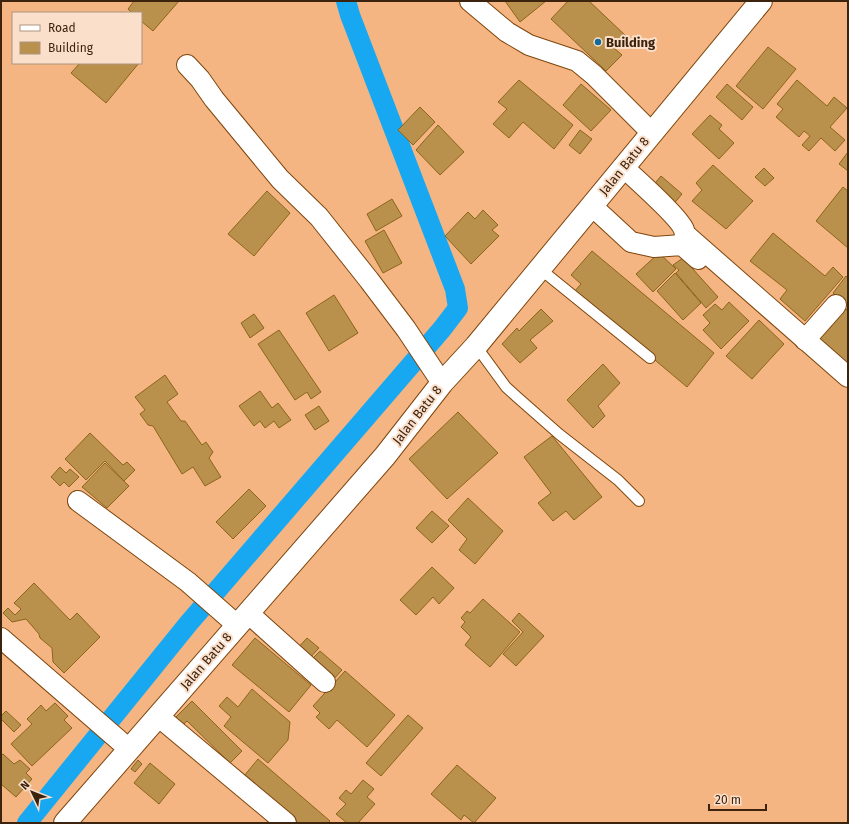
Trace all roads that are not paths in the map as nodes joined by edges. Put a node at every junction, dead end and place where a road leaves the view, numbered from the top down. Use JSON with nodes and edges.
{"nodes":[{"id":1,"x":470,"y":1,"type":"edge"},
{"id":2,"x":761,"y":1,"type":"edge"},
{"id":3,"x":187,"y":65,"type":"dead end"},
{"id":4,"x":652,"y":133,"type":"junction"},
{"id":5,"x":623,"y":167,"type":"junction"},
{"id":6,"x":592,"y":206,"type":"junction"},
{"id":7,"x":684,"y":240,"type":"junction"},
{"id":8,"x":539,"y":268,"type":"junction"},
{"id":9,"x":744,"y":301,"type":"dead end"},
{"id":10,"x":836,"y":305,"type":"dead end"},
{"id":11,"x":805,"y":340,"type":"junction"},
{"id":12,"x":476,"y":346,"type":"junction"},
{"id":13,"x":650,"y":358,"type":"dead end"},
{"id":14,"x":848,"y":377,"type":"edge"},
{"id":15,"x":442,"y":383,"type":"junction"},
{"id":16,"x":78,"y":501,"type":"dead end"},
{"id":17,"x":639,"y":501,"type":"dead end"},
{"id":18,"x":236,"y":617,"type":"junction"},
{"id":19,"x":1,"y":638,"type":"edge"},
{"id":20,"x":325,"y":682,"type":"dead end"},
{"id":21,"x":158,"y":716,"type":"junction"},
{"id":22,"x":129,"y":749,"type":"junction"},
{"id":23,"x":65,"y":823,"type":"edge"},
{"id":24,"x":286,"y":823,"type":"edge"}],
"edges":[{"from":1,"to":4,"type":"street"},
{"from":2,"to":4,"type":"street","name":"Jalan Batu 8"},
{"from":3,"to":15,"type":"street"},
{"from":4,"to":5,"type":"street","name":"Jalan Batu 8"},
{"from":5,"to":6,"type":"street","name":"Jalan Batu 8"},
{"from":5,"to":7,"type":"street"},
{"from":6,"to":7,"type":"street"},
{"from":6,"to":8,"type":"street","name":"Jalan Batu 8"},
{"from":7,"to":9,"type":"street"},
{"from":7,"to":11,"type":"street"},
{"from":8,"to":12,"type":"street","name":"Jalan Batu 8"},
{"from":8,"to":13,"type":"lane"},
{"from":10,"to":11,"type":"street"},
{"from":11,"to":14,"type":"street"},
{"from":12,"to":15,"type":"street","name":"Jalan Batu 8"},
{"from":12,"to":17,"type":"lane"},
{"from":15,"to":18,"type":"street","name":"Jalan Batu 8"},
{"from":16,"to":18,"type":"street"},
{"from":18,"to":20,"type":"street"},
{"from":18,"to":21,"type":"street","name":"Jalan Batu 8"},
{"from":19,"to":22,"type":"street"},
{"from":21,"to":22,"type":"street","name":"Jalan Batu 8"},
{"from":21,"to":24,"type":"street"},
{"from":22,"to":23,"type":"street","name":"Jalan Batu 8"}]}
